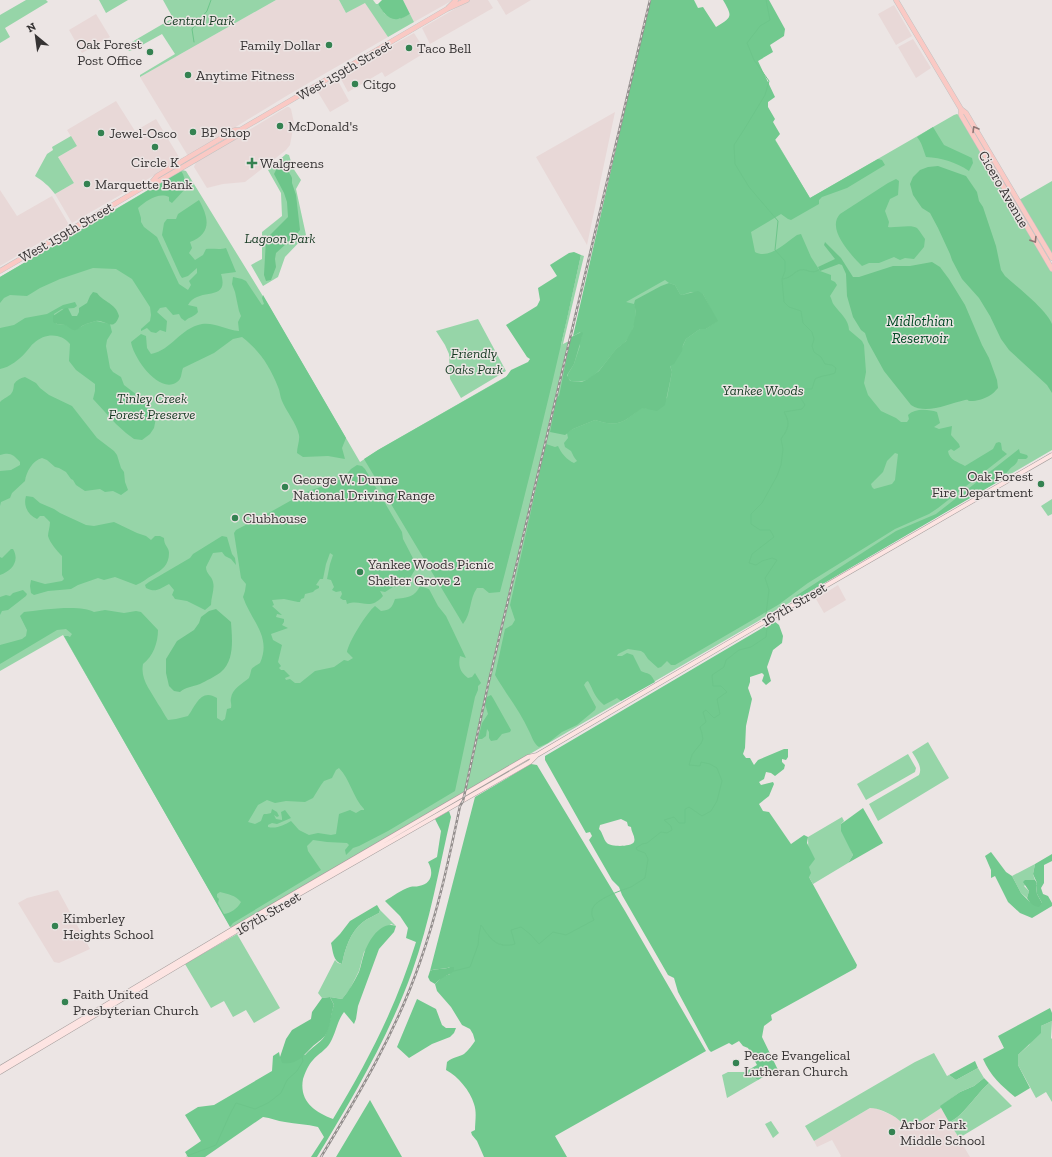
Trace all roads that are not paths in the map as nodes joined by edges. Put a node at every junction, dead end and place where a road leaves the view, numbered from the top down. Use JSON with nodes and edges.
{"nodes":[{"id":1,"x":456,"y":0,"type":"edge"},
{"id":2,"x":467,"y":0,"type":"edge"},
{"id":3,"x":896,"y":0,"type":"edge"},
{"id":4,"x":447,"y":9,"type":"junction"},
{"id":5,"x":961,"y":109,"type":"junction"},
{"id":6,"x":1052,"y":258,"type":"edge"},
{"id":7,"x":1052,"y":269,"type":"edge"},
{"id":8,"x":0,"y":271,"type":"edge"},
{"id":9,"x":1052,"y":455,"type":"edge"},
{"id":10,"x":537,"y":755,"type":"junction"},
{"id":11,"x":0,"y":1068,"type":"edge"},
{"id":12,"x":0,"y":1072,"type":"edge"}],
"edges":[{"from":1,"to":4,"type":"main road","name":"West 159th Street"},
{"from":2,"to":4,"type":"main road","name":"West 159th Street"},
{"from":3,"to":5,"type":"main road","name":"Cicero Avenue"},
{"from":4,"to":8,"type":"main road","name":"West 159th Street"},
{"from":6,"to":5,"type":"main road","name":"Cicero Avenue","one_way":true},
{"from":5,"to":7,"type":"main road","name":"Cicero Avenue","one_way":true},
{"from":9,"to":10,"type":"main road","name":"167th Street"},
{"from":10,"to":11,"type":"main road","name":"167th Street"},
{"from":10,"to":12,"type":"main road","name":"167th Street"}]}
